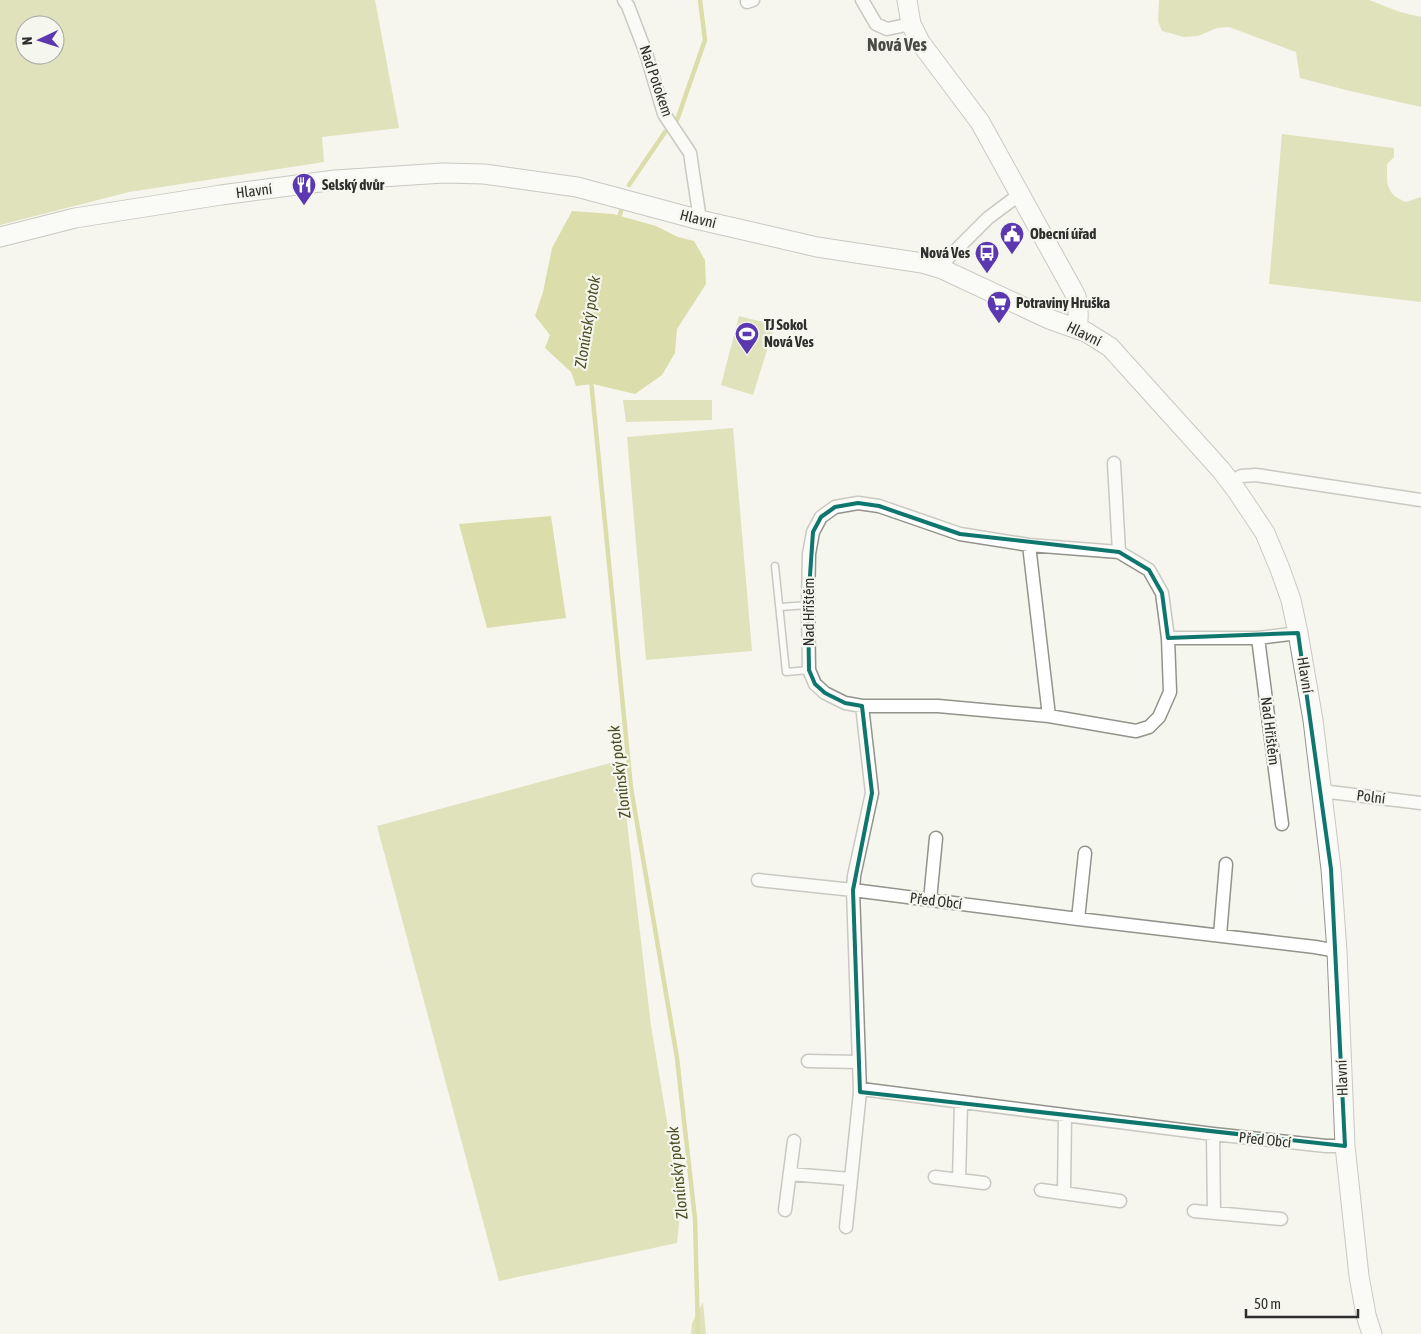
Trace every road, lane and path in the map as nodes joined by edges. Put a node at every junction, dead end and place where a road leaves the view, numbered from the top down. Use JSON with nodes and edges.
{"nodes":[{"id":1,"x":624,"y":0,"type":"edge"},
{"id":2,"x":862,"y":0,"type":"edge"},
{"id":3,"x":907,"y":0,"type":"edge"},
{"id":4,"x":911,"y":24,"type":"junction"},
{"id":5,"x":1020,"y":194,"type":"junction"},
{"id":6,"x":700,"y":220,"type":"junction"},
{"id":7,"x":0,"y":237,"type":"edge"},
{"id":8,"x":942,"y":268,"type":"junction"},
{"id":9,"x":1077,"y":329,"type":"junction"},
{"id":10,"x":1114,"y":463,"type":"dead end"},
{"id":11,"x":1231,"y":483,"type":"junction"},
{"id":12,"x":1421,"y":500,"type":"edge"},
{"id":13,"x":1028,"y":545,"type":"junction"},
{"id":14,"x":1119,"y":552,"type":"junction"},
{"id":15,"x":775,"y":566,"type":"dead end"},
{"id":16,"x":808,"y":605,"type":"junction"},
{"id":17,"x":780,"y":607,"type":"junction"},
{"id":18,"x":1298,"y":633,"type":"junction"},
{"id":19,"x":1168,"y":638,"type":"junction"},
{"id":20,"x":1258,"y":638,"type":"junction"},
{"id":21,"x":809,"y":670,"type":"junction"},
{"id":22,"x":862,"y":706,"type":"junction"},
{"id":23,"x":1049,"y":716,"type":"junction"},
{"id":24,"x":1321,"y":791,"type":"junction"},
{"id":25,"x":1421,"y":803,"type":"edge"},
{"id":26,"x":1282,"y":824,"type":"dead end"},
{"id":27,"x":936,"y":838,"type":"dead end"},
{"id":28,"x":1085,"y":853,"type":"dead end"},
{"id":29,"x":1226,"y":864,"type":"dead end"},
{"id":30,"x":758,"y":880,"type":"dead end"},
{"id":31,"x":853,"y":890,"type":"junction"},
{"id":32,"x":930,"y":900,"type":"junction"},
{"id":33,"x":1078,"y":919,"type":"junction"},
{"id":34,"x":1220,"y":935,"type":"junction"},
{"id":35,"x":1337,"y":951,"type":"junction"},
{"id":36,"x":808,"y":1061,"type":"dead end"},
{"id":37,"x":858,"y":1062,"type":"junction"},
{"id":38,"x":860,"y":1092,"type":"junction"},
{"id":39,"x":961,"y":1103,"type":"junction"},
{"id":40,"x":1065,"y":1116,"type":"junction"},
{"id":41,"x":1212,"y":1134,"type":"junction"},
{"id":42,"x":794,"y":1141,"type":"dead end"},
{"id":43,"x":1345,"y":1146,"type":"junction"},
{"id":44,"x":790,"y":1174,"type":"junction"},
{"id":45,"x":935,"y":1177,"type":"dead end"},
{"id":46,"x":851,"y":1179,"type":"junction"},
{"id":47,"x":959,"y":1180,"type":"junction"},
{"id":48,"x":984,"y":1183,"type":"dead end"},
{"id":49,"x":1041,"y":1190,"type":"dead end"},
{"id":50,"x":1064,"y":1193,"type":"junction"},
{"id":51,"x":1120,"y":1201,"type":"dead end"},
{"id":52,"x":785,"y":1210,"type":"dead end"},
{"id":53,"x":1194,"y":1211,"type":"dead end"},
{"id":54,"x":1214,"y":1213,"type":"junction"},
{"id":55,"x":1281,"y":1219,"type":"dead end"},
{"id":56,"x":846,"y":1227,"type":"dead end"},
{"id":57,"x":1372,"y":1334,"type":"edge"}],
"edges":[{"from":1,"to":6,"type":"street","name":"Nad Potokem"},
{"from":2,"to":4,"type":"street"},
{"from":3,"to":4,"type":"street"},
{"from":4,"to":5,"type":"street"},
{"from":5,"to":8,"type":"street"},
{"from":5,"to":9,"type":"street"},
{"from":6,"to":7,"type":"street","name":"Hlavní"},
{"from":6,"to":8,"type":"street","name":"Hlavní"},
{"from":8,"to":9,"type":"street","name":"Hlavní"},
{"from":9,"to":11,"type":"street","name":"Hlavní"},
{"from":10,"to":14,"type":"street"},
{"from":11,"to":12,"type":"street"},
{"from":11,"to":18,"type":"street","name":"Hlavní"},
{"from":13,"to":14,"type":"street","name":"Nad Hřištěm"},
{"from":13,"to":16,"type":"street","name":"Nad Hřištěm"},
{"from":13,"to":23,"type":"street"},
{"from":14,"to":19,"type":"street","name":"Nad Hřištěm"},
{"from":15,"to":17,"type":"lane"},
{"from":16,"to":17,"type":"lane"},
{"from":16,"to":21,"type":"street","name":"Nad Hřištěm"},
{"from":17,"to":21,"type":"lane"},
{"from":18,"to":20,"type":"street"},
{"from":18,"to":24,"type":"street","name":"Hlavní"},
{"from":19,"to":20,"type":"street"},
{"from":19,"to":23,"type":"street","name":"Nad Hřištěm"},
{"from":20,"to":26,"type":"street","name":"Nad Hřištěm"},
{"from":21,"to":22,"type":"street","name":"Nad Hřištěm"},
{"from":22,"to":23,"type":"street","name":"Nad Hřištěm"},
{"from":22,"to":31,"type":"street"},
{"from":24,"to":25,"type":"street","name":"Polní"},
{"from":24,"to":35,"type":"street","name":"Hlavní"},
{"from":27,"to":32,"type":"street"},
{"from":28,"to":33,"type":"street"},
{"from":29,"to":34,"type":"street"},
{"from":30,"to":31,"type":"street","name":"Před Obcí"},
{"from":31,"to":32,"type":"street","name":"Před Obcí"},
{"from":31,"to":37,"type":"street"},
{"from":32,"to":33,"type":"street","name":"Před Obcí"},
{"from":33,"to":34,"type":"street","name":"Před Obcí"},
{"from":34,"to":35,"type":"street","name":"Před Obcí"},
{"from":35,"to":43,"type":"street","name":"Hlavní"},
{"from":36,"to":37,"type":"street"},
{"from":37,"to":38,"type":"street"},
{"from":38,"to":39,"type":"street","name":"Před Obcí"},
{"from":38,"to":46,"type":"street"},
{"from":39,"to":40,"type":"street","name":"Před Obcí"},
{"from":39,"to":47,"type":"street"},
{"from":40,"to":41,"type":"street","name":"Před Obcí"},
{"from":40,"to":50,"type":"street"},
{"from":41,"to":43,"type":"street","name":"Před Obcí"},
{"from":41,"to":54,"type":"street"},
{"from":42,"to":44,"type":"street"},
{"from":43,"to":57,"type":"street","name":"Hlavní"},
{"from":44,"to":46,"type":"street"},
{"from":44,"to":52,"type":"street"},
{"from":45,"to":47,"type":"street"},
{"from":46,"to":56,"type":"street"},
{"from":47,"to":48,"type":"street"},
{"from":49,"to":50,"type":"street"},
{"from":50,"to":51,"type":"street"},
{"from":53,"to":54,"type":"street"},
{"from":54,"to":55,"type":"street"}]}
